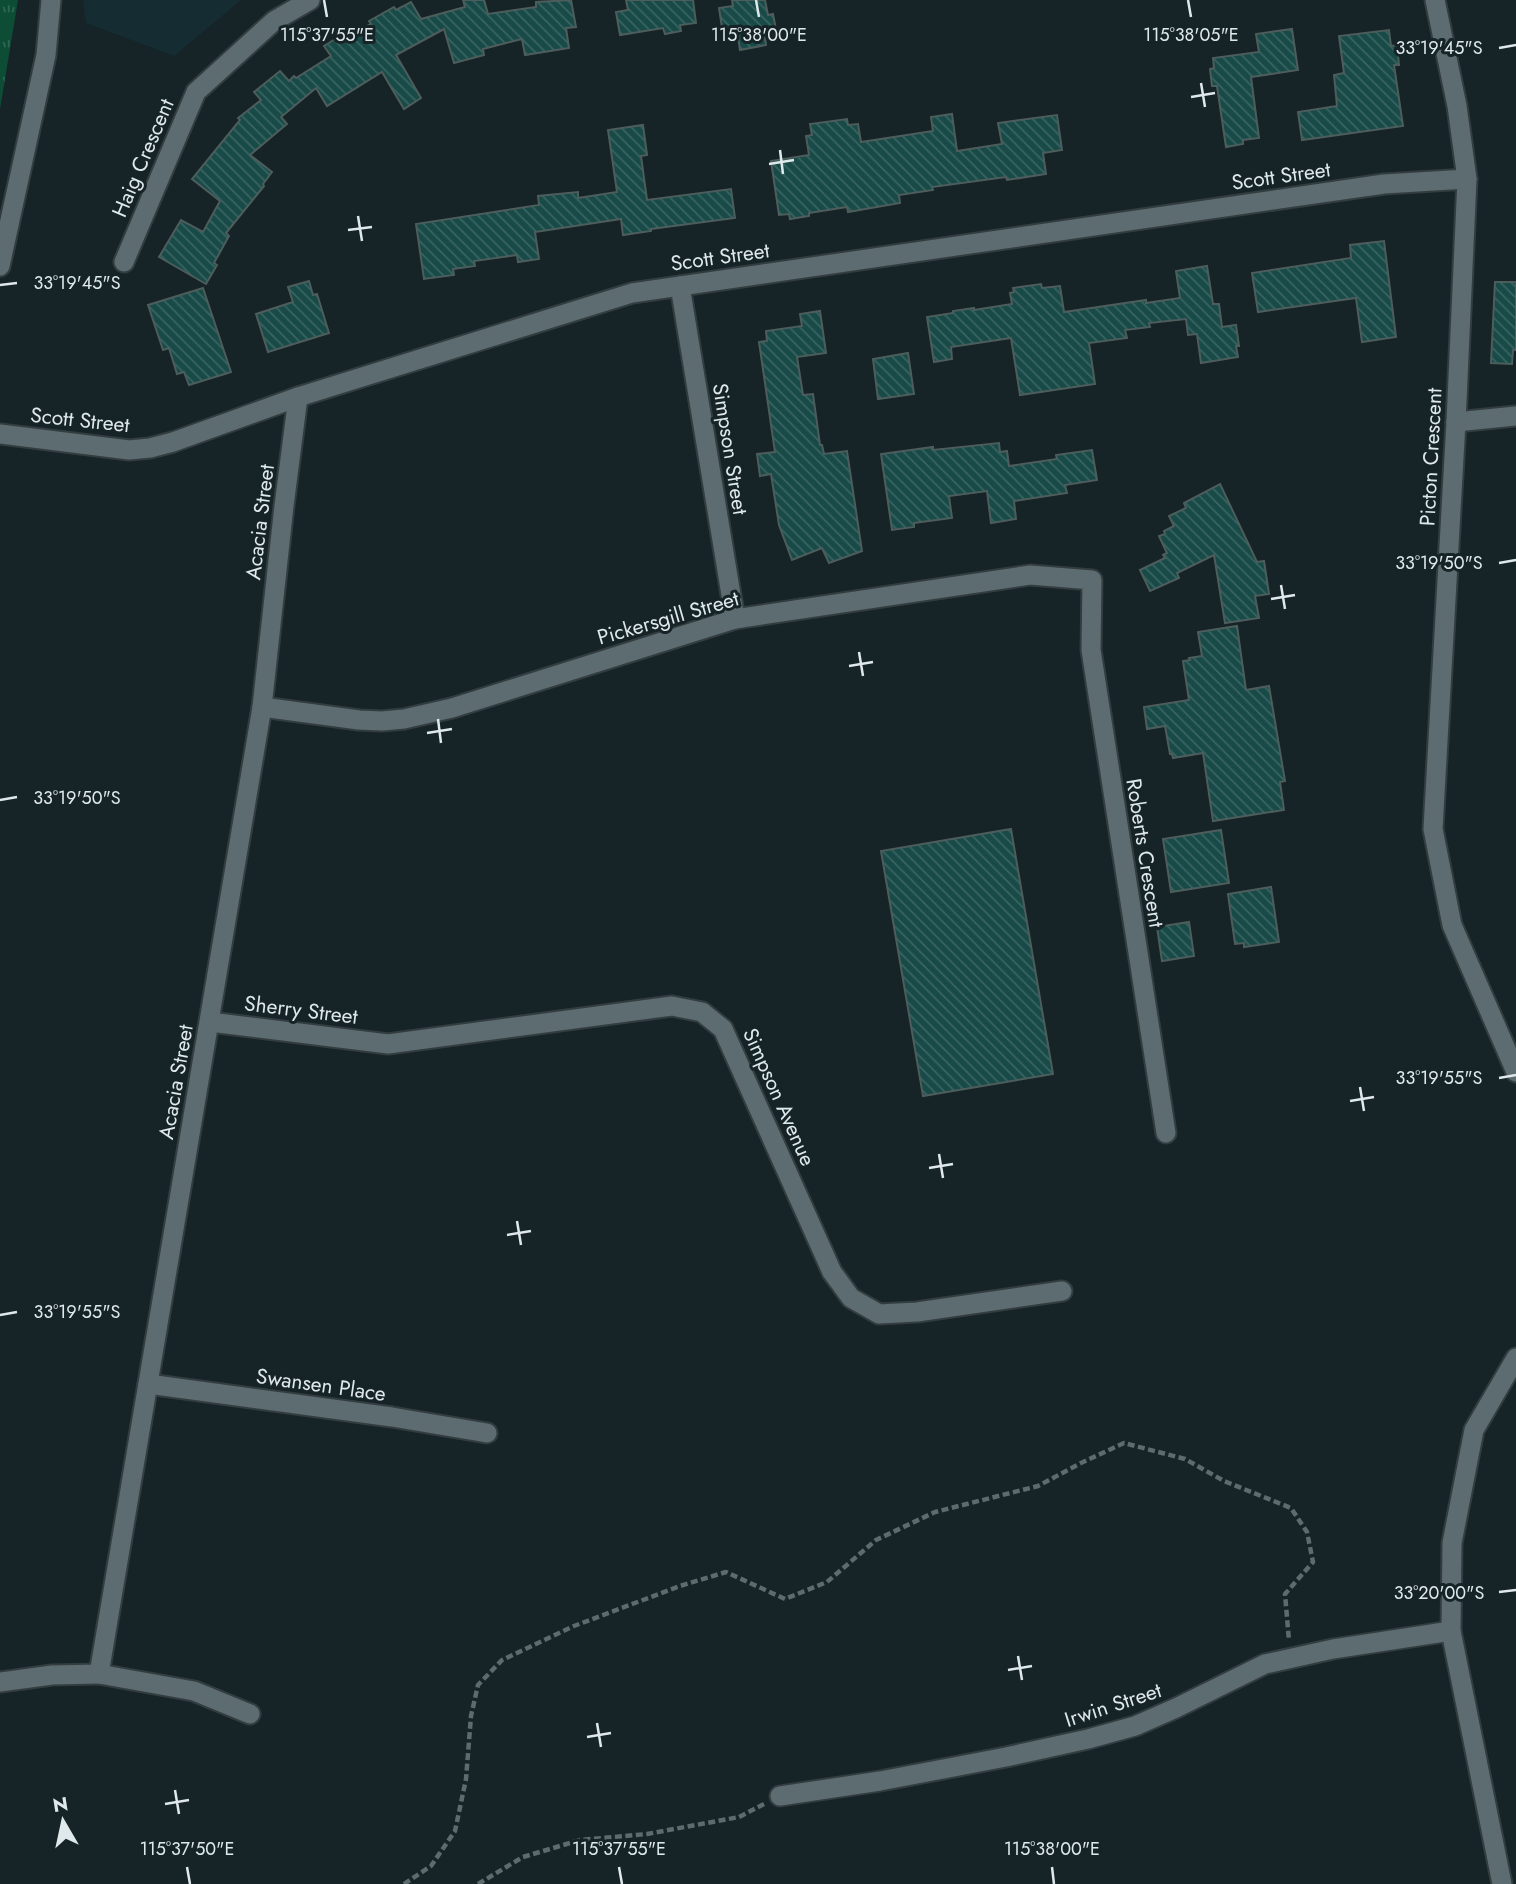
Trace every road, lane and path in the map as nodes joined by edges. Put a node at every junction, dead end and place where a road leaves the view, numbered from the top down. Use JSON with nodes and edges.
{"nodes":[{"id":1,"x":51,"y":0,"type":"edge"},
{"id":2,"x":310,"y":0,"type":"edge"},
{"id":3,"x":1435,"y":0,"type":"edge"},
{"id":4,"x":1466,"y":179,"type":"junction"},
{"id":5,"x":124,"y":262,"type":"dead end"},
{"id":6,"x":0,"y":266,"type":"edge"},
{"id":7,"x":680,"y":286,"type":"junction"},
{"id":8,"x":298,"y":397,"type":"junction"},
{"id":9,"x":1516,"y":416,"type":"edge"},
{"id":10,"x":1456,"y":422,"type":"junction"},
{"id":11,"x":0,"y":434,"type":"edge"},
{"id":12,"x":1092,"y":580,"type":"joint"},
{"id":13,"x":735,"y":620,"type":"junction"},
{"id":14,"x":262,"y":707,"type":"junction"},
{"id":15,"x":210,"y":1022,"type":"junction"},
{"id":16,"x":388,"y":1044,"type":"joint"},
{"id":17,"x":1516,"y":1072,"type":"edge"},
{"id":18,"x":1166,"y":1133,"type":"dead end"},
{"id":19,"x":1062,"y":1290,"type":"dead end"},
{"id":20,"x":1516,"y":1358,"type":"edge"},
{"id":21,"x":148,"y":1384,"type":"junction"},
{"id":22,"x":487,"y":1433,"type":"dead end"},
{"id":23,"x":1451,"y":1631,"type":"junction"},
{"id":24,"x":1290,"y":1658,"type":"junction"},
{"id":25,"x":99,"y":1674,"type":"junction"},
{"id":26,"x":0,"y":1682,"type":"edge"},
{"id":27,"x":250,"y":1714,"type":"dead end"},
{"id":28,"x":780,"y":1796,"type":"joint"},
{"id":29,"x":404,"y":1884,"type":"edge"},
{"id":30,"x":478,"y":1884,"type":"edge"},
{"id":31,"x":1502,"y":1884,"type":"edge"}],
"edges":[{"from":1,"to":6,"type":"street"},
{"from":2,"to":5,"type":"street","name":"Haig Crescent"},
{"from":3,"to":4,"type":"street","name":"Picton Crescent"},
{"from":4,"to":7,"type":"street","name":"Scott Street"},
{"from":4,"to":10,"type":"street","name":"Picton Crescent"},
{"from":7,"to":8,"type":"street","name":"Scott Street"},
{"from":7,"to":13,"type":"street","name":"Simpson Street"},
{"from":8,"to":11,"type":"street","name":"Scott Street"},
{"from":8,"to":14,"type":"street","name":"Acacia Street"},
{"from":9,"to":10,"type":"street"},
{"from":10,"to":17,"type":"street","name":"Picton Crescent"},
{"from":12,"to":13,"type":"street","name":"Pickersgill Street"},
{"from":12,"to":18,"type":"street","name":"Roberts Crescent"},
{"from":13,"to":14,"type":"street","name":"Pickersgill Street"},
{"from":14,"to":15,"type":"street","name":"Acacia Street"},
{"from":15,"to":16,"type":"street","name":"Sherry Street"},
{"from":15,"to":21,"type":"street","name":"Acacia Street"},
{"from":16,"to":19,"type":"street","name":"Simpson Avenue"},
{"from":20,"to":23,"type":"street"},
{"from":21,"to":22,"type":"street","name":"Swansen Place"},
{"from":21,"to":25,"type":"street","name":"Acacia Street"},
{"from":23,"to":24,"type":"street","name":"Irwin Street"},
{"from":23,"to":31,"type":"street"},
{"from":24,"to":28,"type":"street","name":"Irwin Street"},
{"from":24,"to":29,"type":"path"},
{"from":25,"to":26,"type":"street"},
{"from":25,"to":27,"type":"street"},
{"from":28,"to":30,"type":"path"}]}
